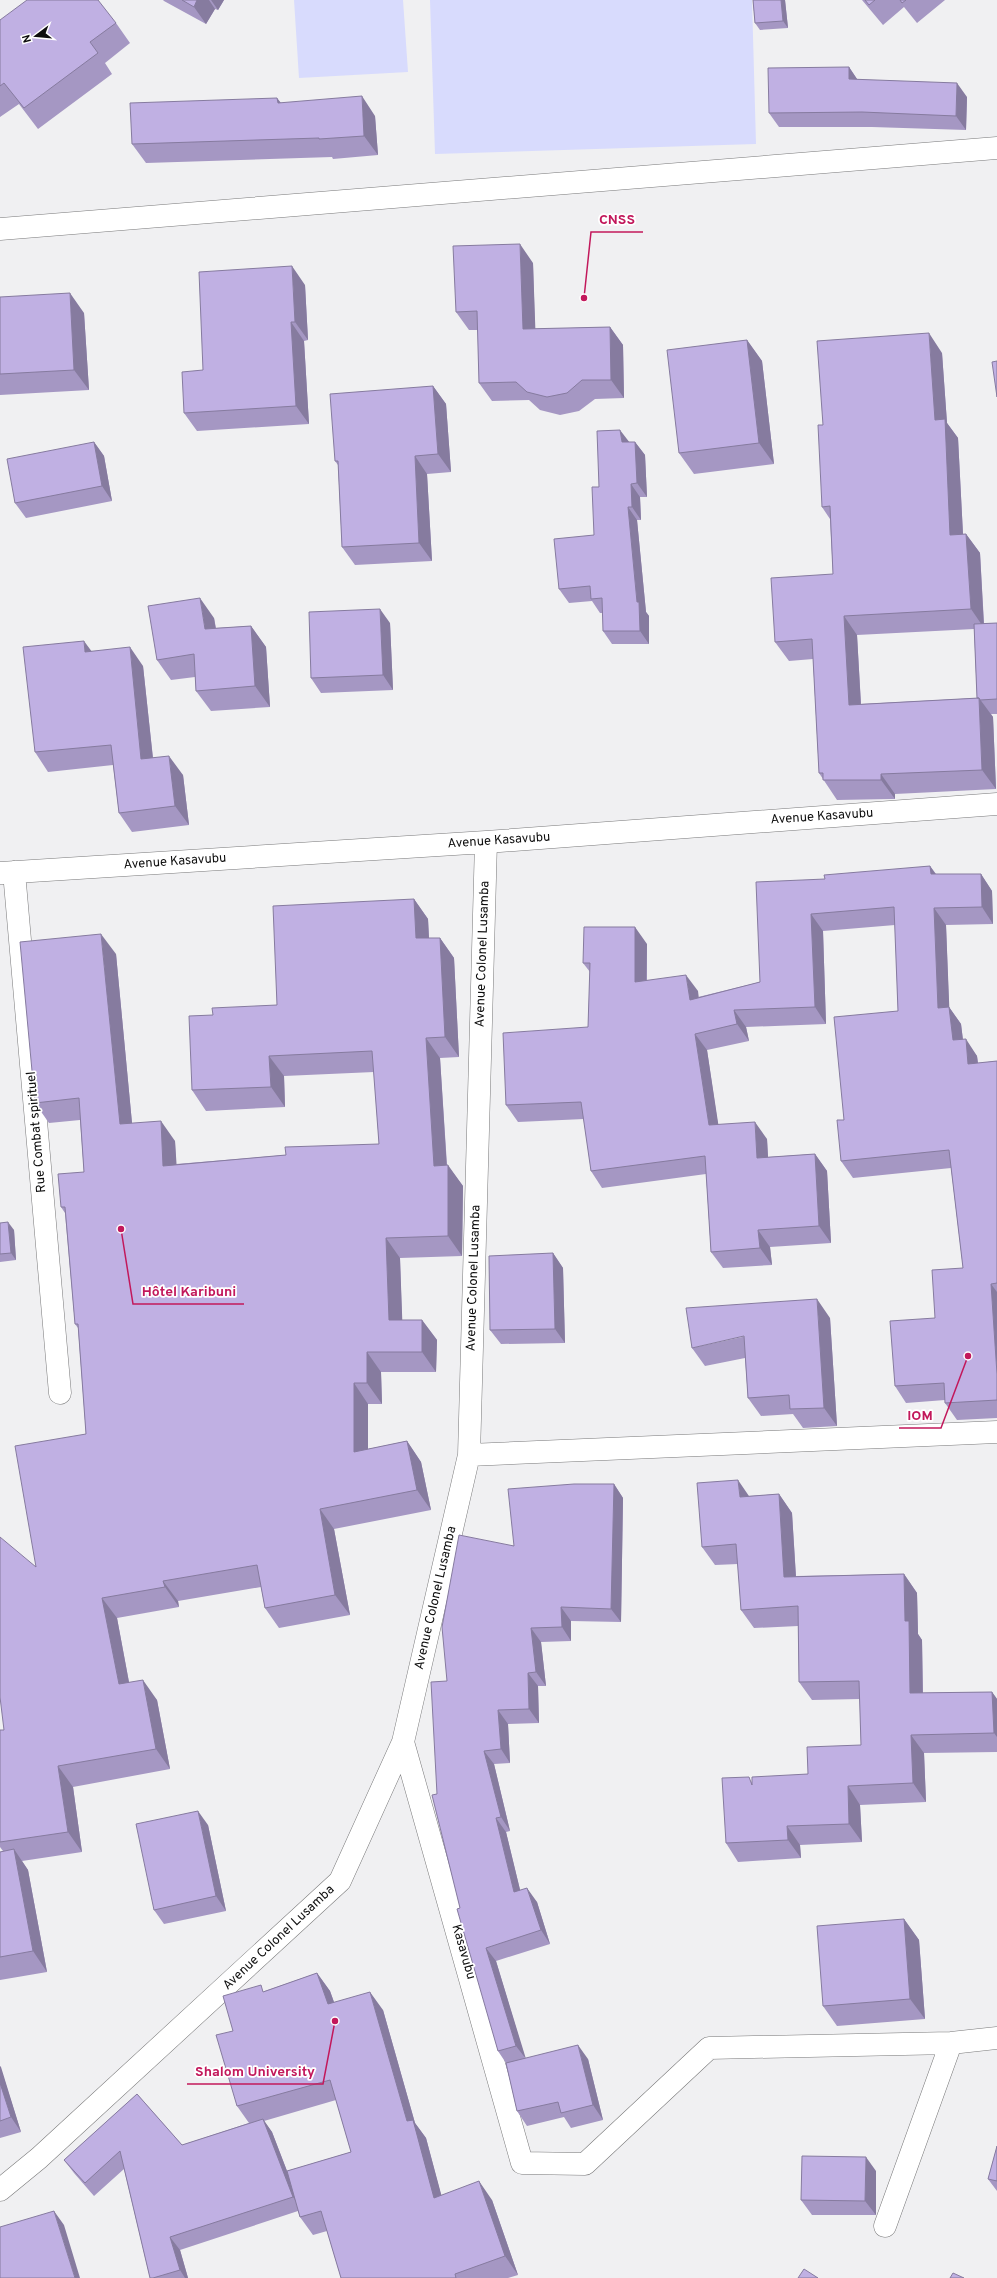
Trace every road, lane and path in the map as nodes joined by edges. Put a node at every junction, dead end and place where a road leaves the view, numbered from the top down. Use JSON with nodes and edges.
{"nodes":[{"id":1,"x":997,"y":148,"type":"edge"},
{"id":2,"x":0,"y":230,"type":"edge"},
{"id":3,"x":997,"y":804,"type":"edge"},
{"id":4,"x":486,"y":842,"type":"junction"},
{"id":5,"x":7,"y":872,"type":"edge"},
{"id":6,"x":60,"y":1393,"type":"dead end"},
{"id":7,"x":997,"y":1432,"type":"edge"},
{"id":8,"x":469,"y":1455,"type":"junction"},
{"id":9,"x":403,"y":1742,"type":"junction"},
{"id":10,"x":997,"y":2038,"type":"edge"},
{"id":11,"x":951,"y":2043,"type":"junction"},
{"id":12,"x":0,"y":2190,"type":"edge"},
{"id":13,"x":885,"y":2226,"type":"dead end"}],
"edges":[{"from":1,"to":2,"type":"street"},
{"from":3,"to":4,"type":"street","name":"Avenue Kasavubu"},
{"from":4,"to":5,"type":"street","name":"Avenue Kasavubu"},
{"from":4,"to":8,"type":"street","name":"Avenue Colonel Lusamba"},
{"from":5,"to":6,"type":"street","name":"Rue Combat spirituel"},
{"from":7,"to":8,"type":"street"},
{"from":8,"to":9,"type":"street","name":"Avenue Colonel Lusamba"},
{"from":9,"to":11,"type":"street","name":"Kasavubu"},
{"from":9,"to":12,"type":"street","name":"Avenue Colonel Lusamba"},
{"from":10,"to":11,"type":"street"},
{"from":11,"to":13,"type":"street"}]}
